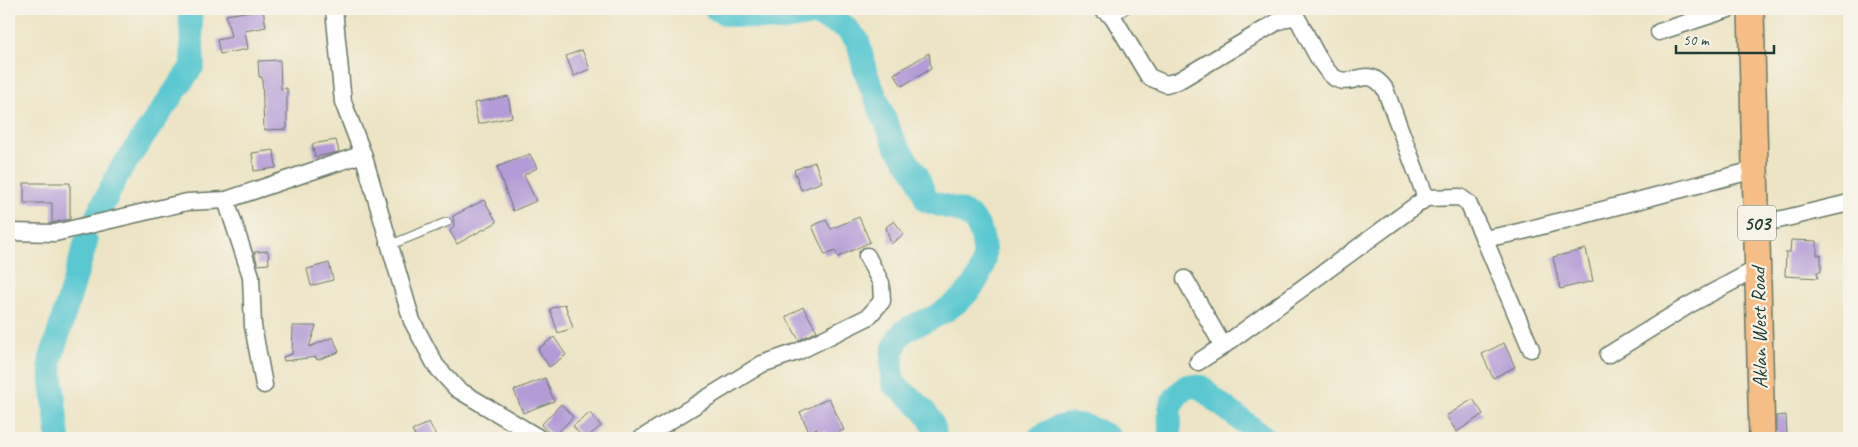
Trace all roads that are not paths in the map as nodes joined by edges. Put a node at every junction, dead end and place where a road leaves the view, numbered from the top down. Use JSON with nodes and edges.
{"nodes":[{"id":1,"x":334,"y":9,"type":"edge"},
{"id":2,"x":1729,"y":9,"type":"edge"},
{"id":3,"x":1751,"y":9,"type":"edge"},
{"id":4,"x":1114,"y":11,"type":"edge"},
{"id":5,"x":1659,"y":32,"type":"dead end"},
{"id":6,"x":363,"y":154,"type":"junction"},
{"id":7,"x":1754,"y":170,"type":"junction"},
{"id":8,"x":1426,"y":198,"type":"junction"},
{"id":9,"x":226,"y":200,"type":"junction"},
{"id":10,"x":1849,"y":203,"type":"edge"},
{"id":11,"x":447,"y":222,"type":"dead end"},
{"id":12,"x":1757,"y":225,"type":"junction"},
{"id":13,"x":9,"y":232,"type":"edge"},
{"id":14,"x":1483,"y":236,"type":"junction"},
{"id":15,"x":390,"y":245,"type":"junction"},
{"id":16,"x":867,"y":256,"type":"dead end"},
{"id":17,"x":1758,"y":268,"type":"junction"},
{"id":18,"x":1185,"y":279,"type":"dead end"},
{"id":19,"x":1223,"y":346,"type":"junction"},
{"id":20,"x":1531,"y":349,"type":"dead end"},
{"id":21,"x":1608,"y":354,"type":"dead end"},
{"id":22,"x":1198,"y":362,"type":"dead end"},
{"id":23,"x":264,"y":385,"type":"dead end"},
{"id":24,"x":539,"y":438,"type":"edge"},
{"id":25,"x":642,"y":438,"type":"edge"},
{"id":26,"x":1762,"y":438,"type":"edge"}],
"edges":[{"from":1,"to":6,"type":"street"},
{"from":2,"to":5,"type":"street"},
{"from":3,"to":7,"type":"main road","name":"Aklan West Road","number":"503"},
{"from":4,"to":8,"type":"street"},
{"from":6,"to":9,"type":"street"},
{"from":6,"to":15,"type":"street"},
{"from":7,"to":12,"type":"main road","name":"Aklan West Road","number":"503"},
{"from":7,"to":14,"type":"street"},
{"from":8,"to":14,"type":"street"},
{"from":8,"to":19,"type":"street"},
{"from":9,"to":13,"type":"street"},
{"from":9,"to":23,"type":"street"},
{"from":10,"to":12,"type":"street"},
{"from":11,"to":15,"type":"lane"},
{"from":12,"to":17,"type":"main road","name":"Aklan West Road","number":"503"},
{"from":14,"to":20,"type":"street"},
{"from":15,"to":24,"type":"street"},
{"from":16,"to":25,"type":"street"},
{"from":17,"to":21,"type":"street"},
{"from":17,"to":26,"type":"main road","name":"Aklan West Road","number":"503"},
{"from":18,"to":19,"type":"street"},
{"from":19,"to":22,"type":"street"}]}
